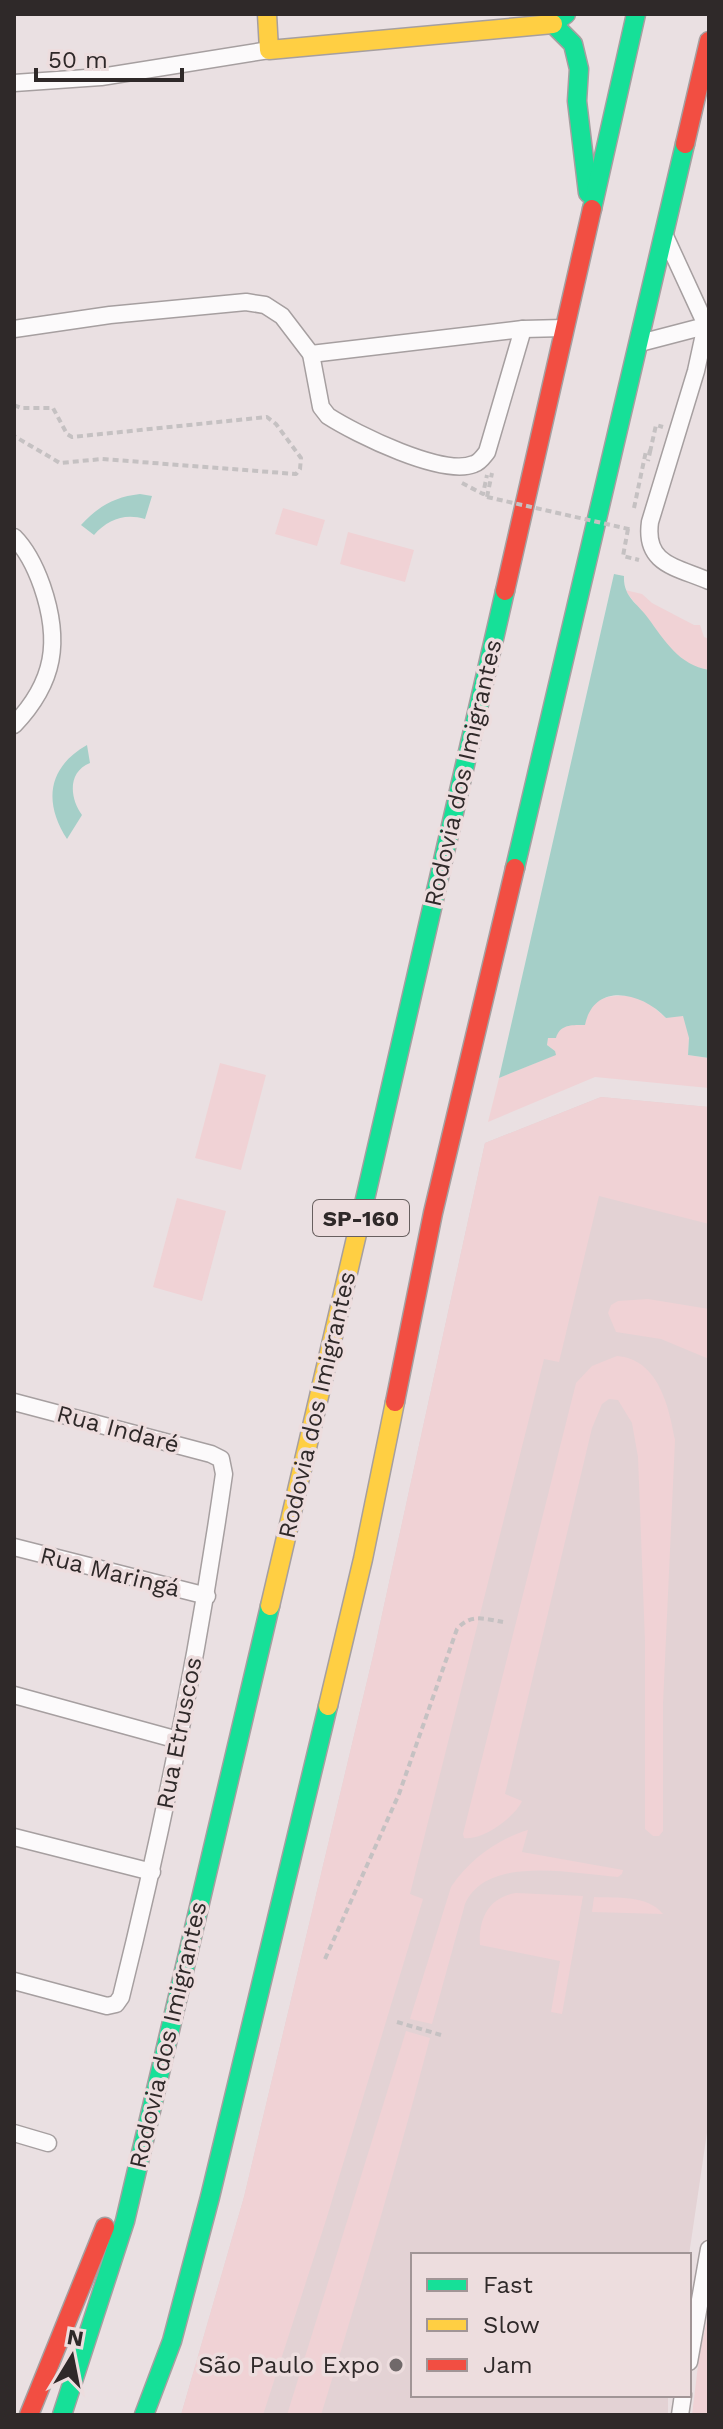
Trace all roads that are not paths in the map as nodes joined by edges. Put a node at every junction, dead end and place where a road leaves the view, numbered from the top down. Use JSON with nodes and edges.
{"nodes":[{"id":1,"x":267,"y":14,"type":"edge"},
{"id":2,"x":636,"y":14,"type":"edge"},
{"id":3,"x":559,"y":19,"type":"edge"},
{"id":4,"x":709,"y":41,"type":"edge"},
{"id":5,"x":269,"y":50,"type":"junction"},
{"id":6,"x":14,"y":83,"type":"edge"},
{"id":7,"x":709,"y":106,"type":"edge"},
{"id":8,"x":684,"y":156,"type":"junction"},
{"id":9,"x":590,"y":212,"type":"junction"},
{"id":10,"x":665,"y":236,"type":"junction"},
{"id":11,"x":708,"y":325,"type":"edge"},
{"id":12,"x":564,"y":328,"type":"junction"},
{"id":13,"x":14,"y":329,"type":"edge"},
{"id":14,"x":523,"y":329,"type":"junction"},
{"id":15,"x":640,"y":343,"type":"junction"},
{"id":16,"x":311,"y":354,"type":"junction"},
{"id":17,"x":14,"y":537,"type":"edge"},
{"id":18,"x":709,"y":581,"type":"edge"},
{"id":19,"x":14,"y":725,"type":"edge"},
{"id":20,"x":14,"y":1402,"type":"edge"},
{"id":21,"x":221,"y":1459,"type":"joint"},
{"id":22,"x":14,"y":1547,"type":"edge"},
{"id":23,"x":207,"y":1596,"type":"junction"},
{"id":24,"x":14,"y":1695,"type":"edge"},
{"id":25,"x":178,"y":1740,"type":"junction"},
{"id":26,"x":14,"y":1837,"type":"edge"},
{"id":27,"x":152,"y":1872,"type":"junction"},
{"id":28,"x":14,"y":1981,"type":"edge"},
{"id":29,"x":149,"y":2118,"type":"junction"},
{"id":30,"x":14,"y":2133,"type":"edge"},
{"id":31,"x":48,"y":2143,"type":"dead end"},
{"id":32,"x":709,"y":2249,"type":"edge"},
{"id":33,"x":172,"y":2341,"type":"junction"},
{"id":34,"x":691,"y":2351,"type":"edge"},
{"id":35,"x":29,"y":2415,"type":"edge"},
{"id":36,"x":62,"y":2415,"type":"edge"},
{"id":37,"x":144,"y":2415,"type":"edge"},
{"id":38,"x":154,"y":2415,"type":"edge"}],
"edges":[{"from":1,"to":5,"type":"main road"},
{"from":2,"to":9,"type":"main road","name":"Rodovia dos Imigrantes","number":"SP-160"},
{"from":3,"to":5,"type":"main road"},
{"from":3,"to":9,"type":"main road"},
{"from":4,"to":8,"type":"main road","number":"SP-160"},
{"from":5,"to":6,"type":"street"},
{"from":7,"to":8,"type":"main road"},
{"from":8,"to":10,"type":"main road","number":"SP-160"},
{"from":9,"to":12,"type":"main road","name":"Rodovia dos Imigrantes","number":"SP-160"},
{"from":10,"to":11,"type":"street"},
{"from":10,"to":15,"type":"main road","number":"SP-160"},
{"from":11,"to":15,"type":"street"},
{"from":11,"to":18,"type":"street"},
{"from":12,"to":14,"type":"street"},
{"from":12,"to":29,"type":"main road","name":"Rodovia dos Imigrantes","number":"SP-160"},
{"from":13,"to":16,"type":"street"},
{"from":14,"to":16,"type":"street"},
{"from":14,"to":16,"type":"street"},
{"from":15,"to":33,"type":"main road","number":"SP-160"},
{"from":17,"to":19,"type":"street"},
{"from":20,"to":21,"type":"street","name":"Rua Indaré"},
{"from":21,"to":23,"type":"street","name":"Rua Etruscos"},
{"from":22,"to":23,"type":"street","name":"Rua Maringá"},
{"from":23,"to":25,"type":"street","name":"Rua Etruscos"},
{"from":24,"to":25,"type":"street"},
{"from":25,"to":27,"type":"street","name":"Rua Etruscos"},
{"from":26,"to":27,"type":"street"},
{"from":27,"to":28,"type":"street","name":"Rua Etruscos"},
{"from":29,"to":35,"type":"main road"},
{"from":29,"to":36,"type":"main road","name":"Rodovia dos Imigrantes","number":"SP-160"},
{"from":30,"to":31,"type":"street"},
{"from":32,"to":34,"type":"street"},
{"from":33,"to":37,"type":"main road","number":"SP-160"},
{"from":33,"to":38,"type":"main road"}]}
